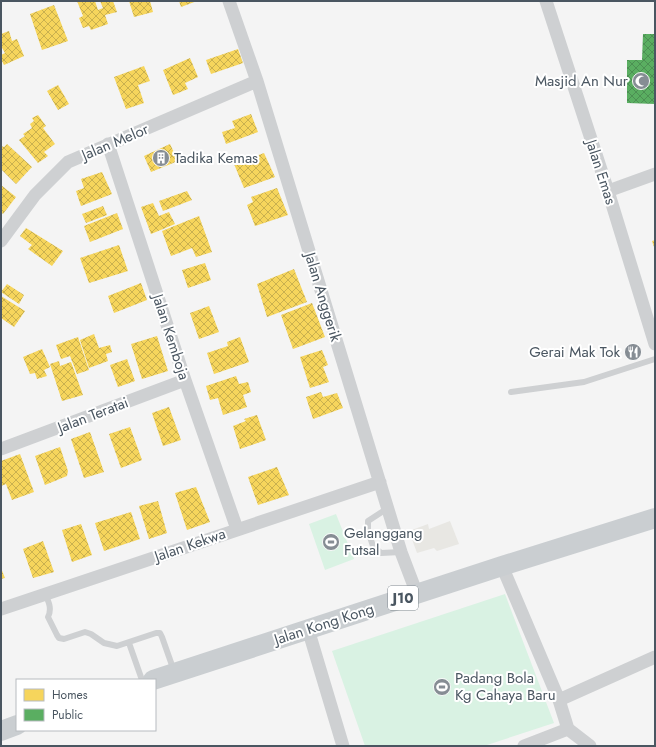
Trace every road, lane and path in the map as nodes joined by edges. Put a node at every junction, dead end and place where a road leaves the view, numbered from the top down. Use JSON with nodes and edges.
{"nodes":[{"id":1,"x":229,"y":1,"type":"edge"},
{"id":2,"x":546,"y":1,"type":"edge"},
{"id":3,"x":257,"y":81,"type":"junction"},
{"id":4,"x":108,"y":144,"type":"junction"},
{"id":5,"x":655,"y":174,"type":"edge"},
{"id":6,"x":608,"y":191,"type":"junction"},
{"id":7,"x":1,"y":241,"type":"edge"},
{"id":8,"x":655,"y":344,"type":"edge"},
{"id":9,"x":655,"y":359,"type":"edge"},
{"id":10,"x":185,"y":380,"type":"junction"},
{"id":11,"x":511,"y":392,"type":"dead end"},
{"id":12,"x":1,"y":449,"type":"edge"},
{"id":13,"x":380,"y":482,"type":"junction"},
{"id":14,"x":388,"y":508,"type":"junction"},
{"id":15,"x":655,"y":518,"type":"edge"},
{"id":16,"x":237,"y":530,"type":"junction"},
{"id":17,"x":401,"y":552,"type":"junction"},
{"id":18,"x":502,"y":566,"type":"junction"},
{"id":19,"x":45,"y":594,"type":"junction"},
{"id":20,"x":417,"y":594,"type":"junction"},
{"id":21,"x":1,"y":609,"type":"edge"},
{"id":22,"x":308,"y":629,"type":"junction"},
{"id":23,"x":129,"y":643,"type":"junction"},
{"id":24,"x":655,"y":657,"type":"edge"},
{"id":25,"x":174,"y":673,"type":"junction"},
{"id":26,"x":142,"y":679,"type":"edge"},
{"id":27,"x":155,"y":679,"type":"edge"},
{"id":28,"x":559,"y":700,"type":"junction"},
{"id":29,"x":16,"y":725,"type":"edge"},
{"id":30,"x":568,"y":729,"type":"junction"},
{"id":31,"x":1,"y":730,"type":"edge"},
{"id":32,"x":344,"y":746,"type":"edge"},
{"id":33,"x":524,"y":746,"type":"edge"},
{"id":34,"x":590,"y":746,"type":"edge"}],
"edges":[{"from":1,"to":3,"type":"street","name":"Jalan Anggerik"},
{"from":2,"to":6,"type":"street","name":"Jalan Emas"},
{"from":3,"to":4,"type":"street","name":"Jalan Melor"},
{"from":3,"to":13,"type":"street","name":"Jalan Anggerik"},
{"from":4,"to":7,"type":"street","name":"Jalan Melor"},
{"from":4,"to":10,"type":"street","name":"Jalan Kemboja"},
{"from":5,"to":6,"type":"street"},
{"from":6,"to":8,"type":"street","name":"Jalan Emas"},
{"from":9,"to":11,"type":"lane"},
{"from":10,"to":12,"type":"street","name":"Jalan Teratai"},
{"from":10,"to":16,"type":"street","name":"Jalan Kemboja"},
{"from":13,"to":14,"type":"street","name":"Jalan Anggerik"},
{"from":13,"to":16,"type":"street","name":"Jalan Kekwa"},
{"from":14,"to":17,"type":"street","name":"Jalan Anggerik"},
{"from":14,"to":17,"type":"lane"},
{"from":15,"to":18,"type":"main road","name":"Jalan Kong Kong","number":"J10"},
{"from":16,"to":19,"type":"street","name":"Jalan Kekwa"},
{"from":17,"to":20,"type":"street","name":"Jalan Anggerik"},
{"from":18,"to":20,"type":"main road","name":"Jalan Kong Kong","number":"J10"},
{"from":18,"to":28,"type":"street"},
{"from":19,"to":21,"type":"street","name":"Jalan Kekwa"},
{"from":19,"to":23,"type":"lane"},
{"from":20,"to":22,"type":"main road","name":"Jalan Kong Kong","number":"J10"},
{"from":22,"to":25,"type":"main road","name":"Jalan Kong Kong","number":"J10"},
{"from":22,"to":32,"type":"street"},
{"from":23,"to":25,"type":"lane"},
{"from":23,"to":26,"type":"lane"},
{"from":24,"to":28,"type":"street"},
{"from":25,"to":27,"type":"main road","name":"Jalan Kong Kong","number":"J10"},
{"from":28,"to":30,"type":"street"},
{"from":29,"to":31,"type":"main road"},
{"from":30,"to":33,"type":"street"},
{"from":30,"to":34,"type":"street"}]}
